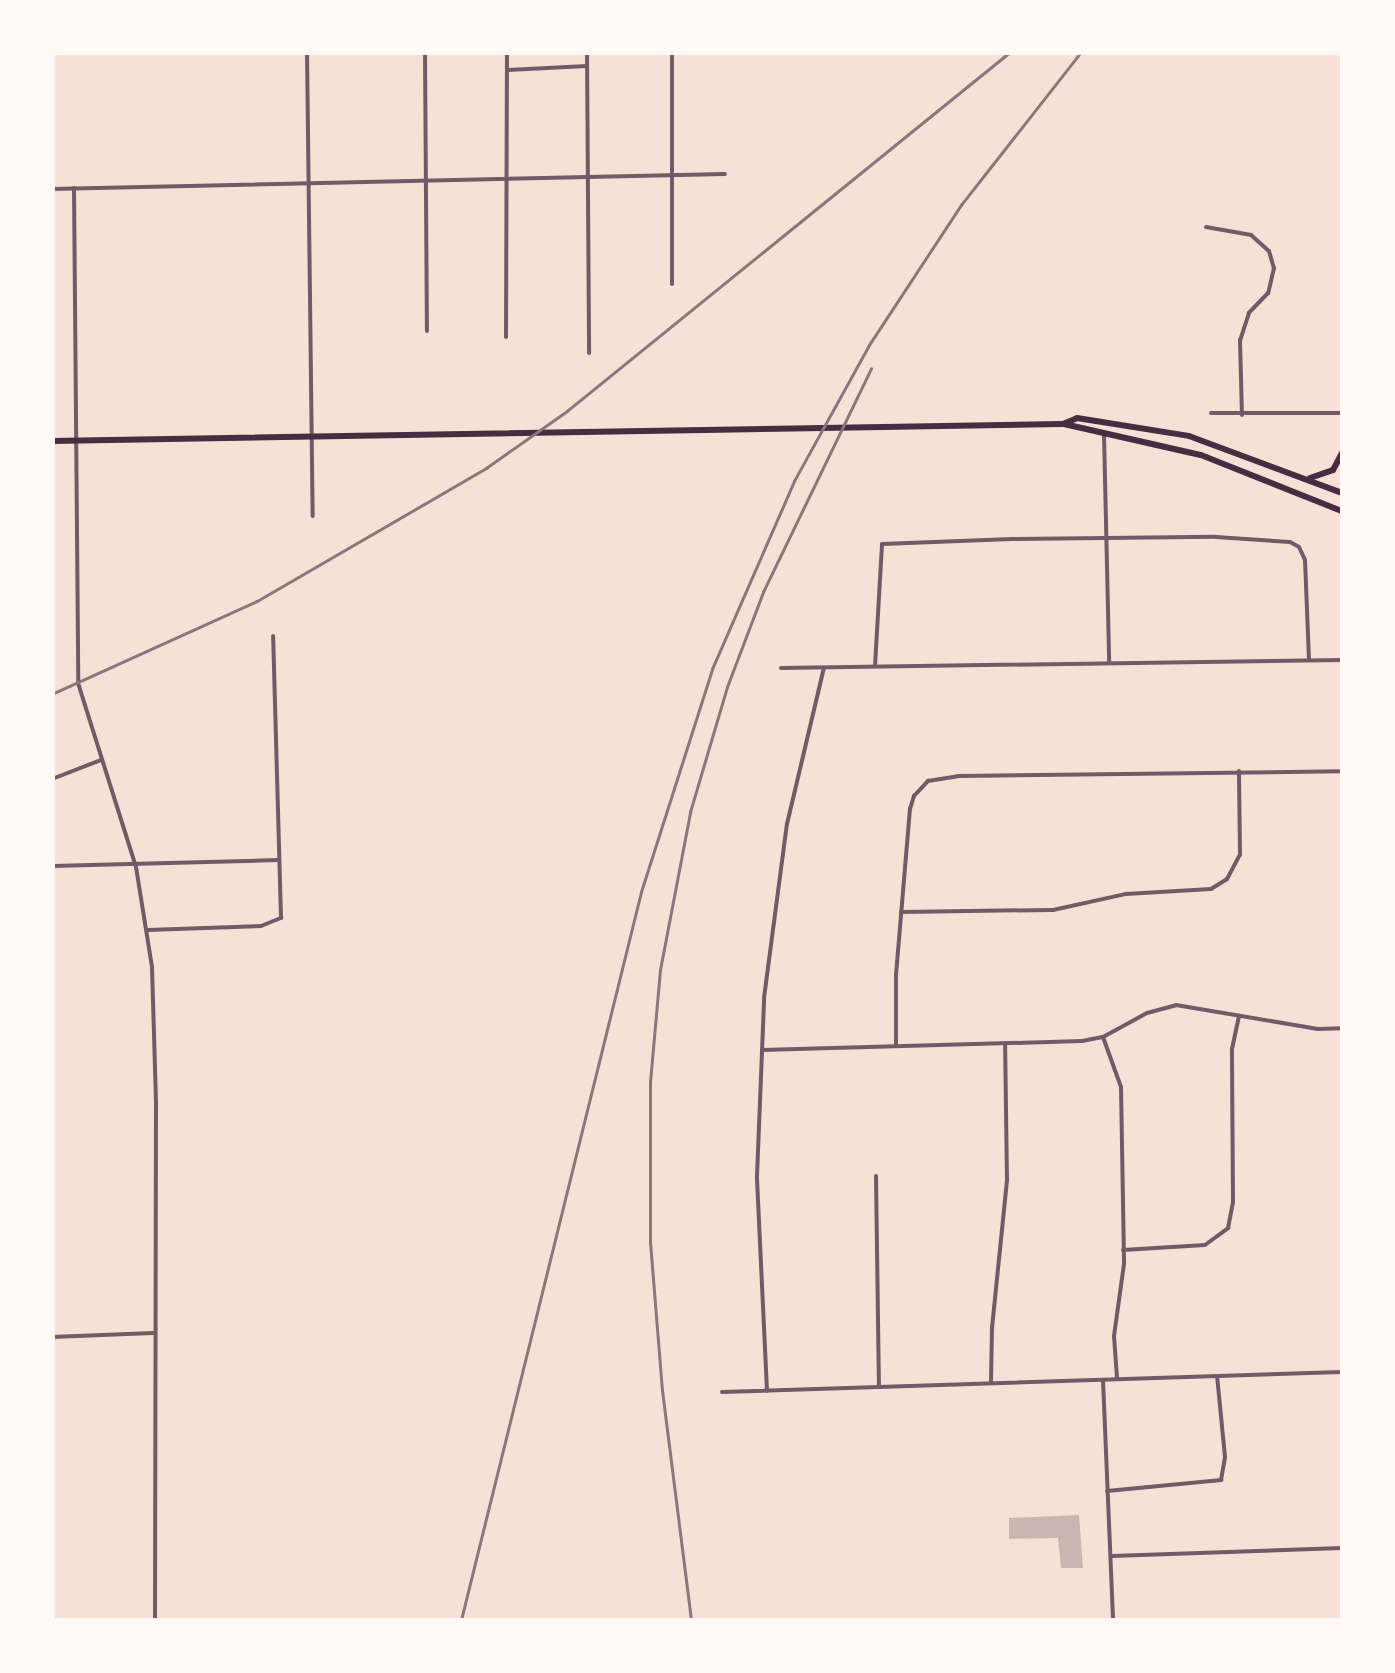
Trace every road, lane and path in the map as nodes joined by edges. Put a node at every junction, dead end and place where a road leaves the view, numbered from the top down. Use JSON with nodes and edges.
{"nodes":[{"id":1,"x":307,"y":52,"type":"edge"},
{"id":2,"x":425,"y":52,"type":"edge"},
{"id":3,"x":507,"y":52,"type":"edge"},
{"id":4,"x":587,"y":52,"type":"edge"},
{"id":5,"x":672,"y":52,"type":"edge"},
{"id":6,"x":587,"y":66,"type":"junction"},
{"id":7,"x":507,"y":70,"type":"junction"},
{"id":8,"x":725,"y":174,"type":"dead end"},
{"id":9,"x":671,"y":176,"type":"junction"},
{"id":10,"x":589,"y":178,"type":"junction"},
{"id":11,"x":508,"y":179,"type":"junction"},
{"id":12,"x":427,"y":181,"type":"junction"},
{"id":13,"x":309,"y":183,"type":"junction"},
{"id":14,"x":74,"y":188,"type":"junction"},
{"id":15,"x":52,"y":189,"type":"edge"},
{"id":16,"x":1206,"y":227,"type":"dead end"},
{"id":17,"x":672,"y":284,"type":"dead end"},
{"id":18,"x":428,"y":331,"type":"dead end"},
{"id":19,"x":506,"y":336,"type":"dead end"},
{"id":20,"x":589,"y":353,"type":"dead end"},
{"id":21,"x":1211,"y":413,"type":"dead end"},
{"id":22,"x":1342,"y":413,"type":"edge"},
{"id":23,"x":1242,"y":415,"type":"junction"},
{"id":24,"x":1063,"y":424,"type":"junction"},
{"id":25,"x":1342,"y":432,"type":"edge"},
{"id":26,"x":1104,"y":434,"type":"junction"},
{"id":27,"x":312,"y":435,"type":"junction"},
{"id":28,"x":78,"y":440,"type":"junction"},
{"id":29,"x":52,"y":441,"type":"edge"},
{"id":30,"x":1342,"y":454,"type":"edge"},
{"id":31,"x":1342,"y":476,"type":"edge"},
{"id":32,"x":1304,"y":478,"type":"junction"},
{"id":33,"x":1342,"y":493,"type":"edge"},
{"id":34,"x":1342,"y":511,"type":"edge"},
{"id":35,"x":313,"y":516,"type":"dead end"},
{"id":36,"x":1105,"y":538,"type":"junction"},
{"id":37,"x":274,"y":636,"type":"dead end"},
{"id":38,"x":1309,"y":660,"type":"junction"},
{"id":39,"x":1342,"y":660,"type":"edge"},
{"id":40,"x":1109,"y":663,"type":"junction"},
{"id":41,"x":876,"y":666,"type":"junction"},
{"id":42,"x":781,"y":668,"type":"dead end"},
{"id":43,"x":824,"y":668,"type":"junction"},
{"id":44,"x":101,"y":760,"type":"junction"},
{"id":45,"x":1239,"y":771,"type":"junction"},
{"id":46,"x":1342,"y":771,"type":"edge"},
{"id":47,"x":52,"y":779,"type":"edge"},
{"id":48,"x":280,"y":860,"type":"junction"},
{"id":49,"x":136,"y":865,"type":"junction"},
{"id":50,"x":52,"y":866,"type":"edge"},
{"id":51,"x":901,"y":912,"type":"junction"},
{"id":52,"x":148,"y":929,"type":"junction"},
{"id":53,"x":1239,"y":1015,"type":"junction"},
{"id":54,"x":1342,"y":1028,"type":"edge"},
{"id":55,"x":1104,"y":1037,"type":"junction"},
{"id":56,"x":1005,"y":1044,"type":"junction"},
{"id":57,"x":896,"y":1046,"type":"junction"},
{"id":58,"x":760,"y":1050,"type":"junction"},
{"id":59,"x":876,"y":1176,"type":"dead end"},
{"id":60,"x":1123,"y":1250,"type":"junction"},
{"id":61,"x":154,"y":1333,"type":"junction"},
{"id":62,"x":52,"y":1337,"type":"edge"},
{"id":63,"x":1342,"y":1372,"type":"edge"},
{"id":64,"x":1217,"y":1376,"type":"junction"},
{"id":65,"x":1118,"y":1379,"type":"junction"},
{"id":66,"x":1103,"y":1380,"type":"junction"},
{"id":67,"x":991,"y":1383,"type":"junction"},
{"id":68,"x":879,"y":1386,"type":"junction"},
{"id":69,"x":767,"y":1391,"type":"junction"},
{"id":70,"x":722,"y":1392,"type":"dead end"},
{"id":71,"x":1107,"y":1491,"type":"junction"},
{"id":72,"x":1342,"y":1548,"type":"edge"},
{"id":73,"x":1111,"y":1557,"type":"junction"},
{"id":74,"x":155,"y":1620,"type":"edge"},
{"id":75,"x":1113,"y":1620,"type":"edge"}],
"edges":[{"from":1,"to":13,"type":"street"},
{"from":2,"to":12,"type":"street"},
{"from":3,"to":7,"type":"street"},
{"from":4,"to":6,"type":"street"},
{"from":5,"to":9,"type":"street"},
{"from":6,"to":7,"type":"street"},
{"from":6,"to":10,"type":"street"},
{"from":7,"to":11,"type":"street"},
{"from":8,"to":9,"type":"street"},
{"from":9,"to":10,"type":"street"},
{"from":9,"to":17,"type":"street"},
{"from":10,"to":11,"type":"street"},
{"from":10,"to":20,"type":"street"},
{"from":11,"to":12,"type":"street"},
{"from":11,"to":19,"type":"street"},
{"from":12,"to":13,"type":"street"},
{"from":12,"to":18,"type":"street"},
{"from":13,"to":14,"type":"street"},
{"from":13,"to":27,"type":"street"},
{"from":14,"to":15,"type":"street"},
{"from":14,"to":28,"type":"street"},
{"from":16,"to":23,"type":"street"},
{"from":21,"to":23,"type":"street"},
{"from":22,"to":23,"type":"street"},
{"from":24,"to":26,"type":"main road"},
{"from":24,"to":27,"type":"main road"},
{"from":24,"to":32,"type":"main road"},
{"from":25,"to":30,"type":"street"},
{"from":26,"to":34,"type":"main road"},
{"from":26,"to":36,"type":"street"},
{"from":27,"to":28,"type":"main road"},
{"from":27,"to":35,"type":"street"},
{"from":28,"to":29,"type":"main road"},
{"from":28,"to":44,"type":"street"},
{"from":30,"to":31,"type":"street"},
{"from":30,"to":32,"type":"main road"},
{"from":32,"to":33,"type":"main road"},
{"from":36,"to":38,"type":"street"},
{"from":36,"to":40,"type":"street"},
{"from":36,"to":41,"type":"street"},
{"from":37,"to":48,"type":"street"},
{"from":38,"to":39,"type":"street"},
{"from":38,"to":40,"type":"street"},
{"from":40,"to":41,"type":"street"},
{"from":41,"to":43,"type":"street"},
{"from":42,"to":43,"type":"street"},
{"from":43,"to":58,"type":"street"},
{"from":44,"to":47,"type":"street"},
{"from":44,"to":49,"type":"street"},
{"from":45,"to":46,"type":"street"},
{"from":45,"to":51,"type":"street"},
{"from":45,"to":51,"type":"street"},
{"from":48,"to":49,"type":"street"},
{"from":48,"to":52,"type":"street"},
{"from":49,"to":50,"type":"street"},
{"from":49,"to":52,"type":"street"},
{"from":51,"to":57,"type":"street"},
{"from":52,"to":61,"type":"street"},
{"from":53,"to":54,"type":"street"},
{"from":53,"to":55,"type":"street"},
{"from":53,"to":60,"type":"street"},
{"from":55,"to":56,"type":"street"},
{"from":55,"to":60,"type":"street"},
{"from":56,"to":57,"type":"street"},
{"from":56,"to":67,"type":"street"},
{"from":57,"to":58,"type":"street"},
{"from":58,"to":69,"type":"street"},
{"from":59,"to":68,"type":"street"},
{"from":60,"to":65,"type":"street"},
{"from":61,"to":62,"type":"street"},
{"from":61,"to":74,"type":"street"},
{"from":63,"to":64,"type":"street"},
{"from":64,"to":65,"type":"street"},
{"from":64,"to":71,"type":"street"},
{"from":65,"to":66,"type":"street"},
{"from":66,"to":67,"type":"street"},
{"from":66,"to":71,"type":"street"},
{"from":67,"to":68,"type":"street"},
{"from":68,"to":69,"type":"street"},
{"from":69,"to":70,"type":"street"},
{"from":71,"to":73,"type":"street"},
{"from":72,"to":73,"type":"street"},
{"from":73,"to":75,"type":"street"}]}
